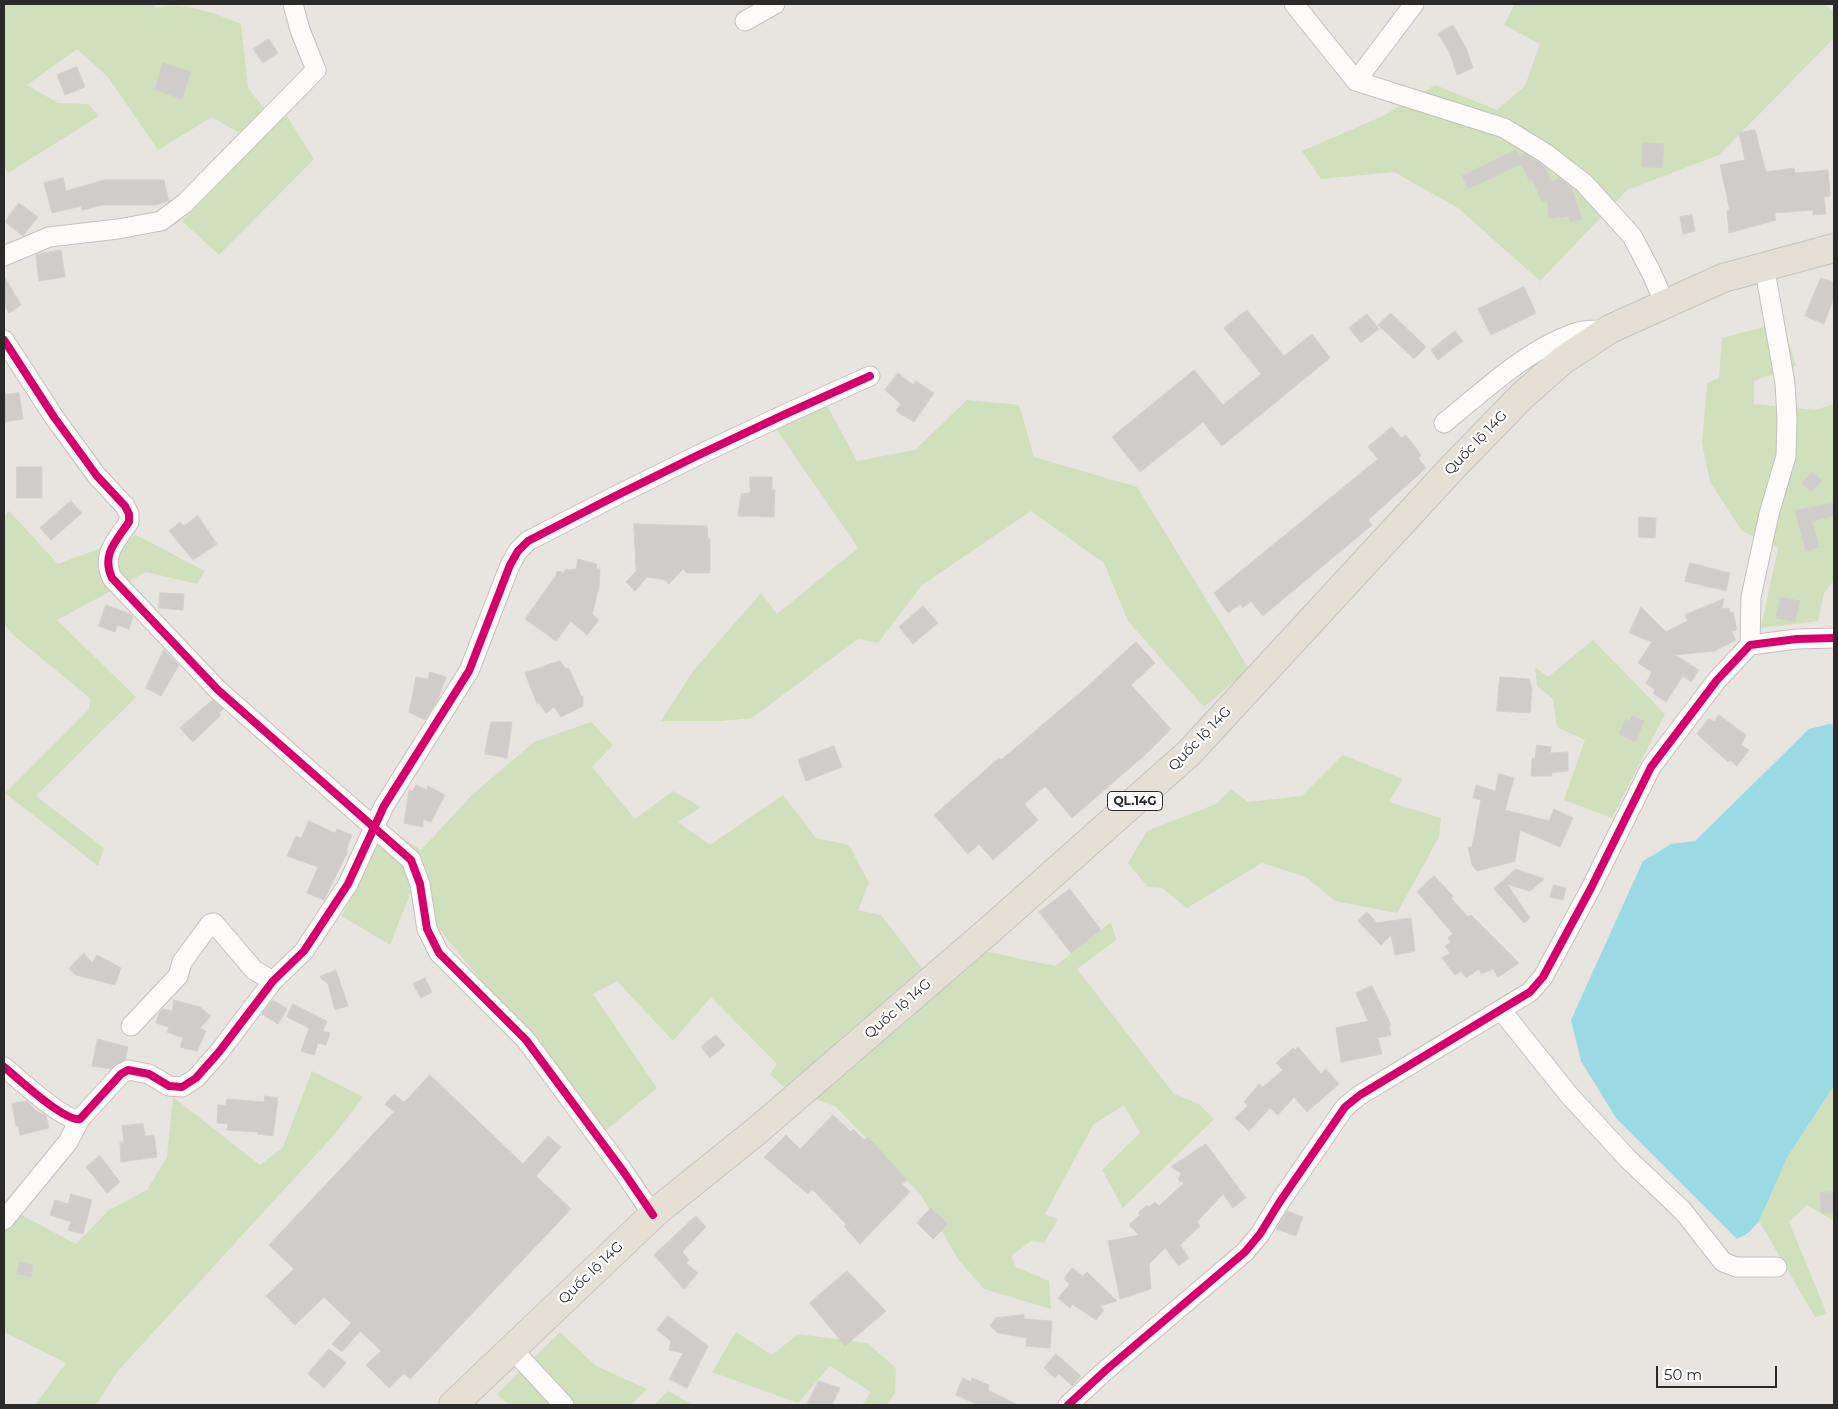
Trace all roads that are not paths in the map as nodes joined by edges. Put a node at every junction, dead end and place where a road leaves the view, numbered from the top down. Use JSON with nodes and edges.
{"nodes":[{"id":1,"x":293,"y":4,"type":"edge"},
{"id":2,"x":775,"y":4,"type":"edge"},
{"id":3,"x":1294,"y":4,"type":"edge"},
{"id":4,"x":1414,"y":4,"type":"edge"},
{"id":5,"x":745,"y":21,"type":"dead end"},
{"id":6,"x":1356,"y":81,"type":"junction"},
{"id":7,"x":1834,"y":248,"type":"edge"},
{"id":8,"x":4,"y":256,"type":"edge"},
{"id":9,"x":1764,"y":265,"type":"junction"},
{"id":10,"x":1665,"y":304,"type":"junction"},
{"id":11,"x":1610,"y":329,"type":"junction"},
{"id":12,"x":4,"y":340,"type":"edge"},
{"id":13,"x":870,"y":376,"type":"dead end"},
{"id":14,"x":1444,"y":422,"type":"dead end"},
{"id":15,"x":1834,"y":638,"type":"edge"},
{"id":16,"x":1750,"y":645,"type":"junction"},
{"id":17,"x":374,"y":826,"type":"junction"},
{"id":18,"x":273,"y":981,"type":"junction"},
{"id":19,"x":1501,"y":1010,"type":"junction"},
{"id":20,"x":131,"y":1026,"type":"dead end"},
{"id":21,"x":4,"y":1067,"type":"edge"},
{"id":22,"x":80,"y":1119,"type":"junction"},
{"id":23,"x":653,"y":1215,"type":"junction"},
{"id":24,"x":4,"y":1220,"type":"edge"},
{"id":25,"x":1777,"y":1267,"type":"dead end"},
{"id":26,"x":512,"y":1349,"type":"junction"},
{"id":27,"x":453,"y":1405,"type":"edge"},
{"id":28,"x":564,"y":1405,"type":"edge"},
{"id":29,"x":1068,"y":1405,"type":"edge"}],
"edges":[{"from":1,"to":8,"type":"street"},
{"from":2,"to":5,"type":"street"},
{"from":3,"to":6,"type":"street"},
{"from":4,"to":6,"type":"street"},
{"from":6,"to":10,"type":"street"},
{"from":7,"to":9,"type":"main road","name":"Quốc lộ 14G","number":"QL.14G"},
{"from":9,"to":10,"type":"main road","name":"Quốc lộ 14G","number":"QL.14G"},
{"from":9,"to":16,"type":"street"},
{"from":10,"to":11,"type":"main road","name":"Quốc lộ 14G","number":"QL.14G"},
{"from":11,"to":14,"type":"street"},
{"from":11,"to":23,"type":"main road","name":"Quốc lộ 14G","number":"QL.14G"},
{"from":12,"to":17,"type":"street"},
{"from":13,"to":17,"type":"street"},
{"from":15,"to":16,"type":"street"},
{"from":16,"to":19,"type":"street"},
{"from":17,"to":18,"type":"street"},
{"from":17,"to":23,"type":"street"},
{"from":18,"to":20,"type":"street"},
{"from":18,"to":22,"type":"street"},
{"from":19,"to":25,"type":"street"},
{"from":19,"to":29,"type":"street"},
{"from":21,"to":22,"type":"street"},
{"from":22,"to":24,"type":"street"},
{"from":23,"to":26,"type":"main road","name":"Quốc lộ 14G","number":"QL.14G"},
{"from":26,"to":27,"type":"main road","name":"Quốc lộ 14G","number":"QL.14G"},
{"from":26,"to":28,"type":"street"}]}
